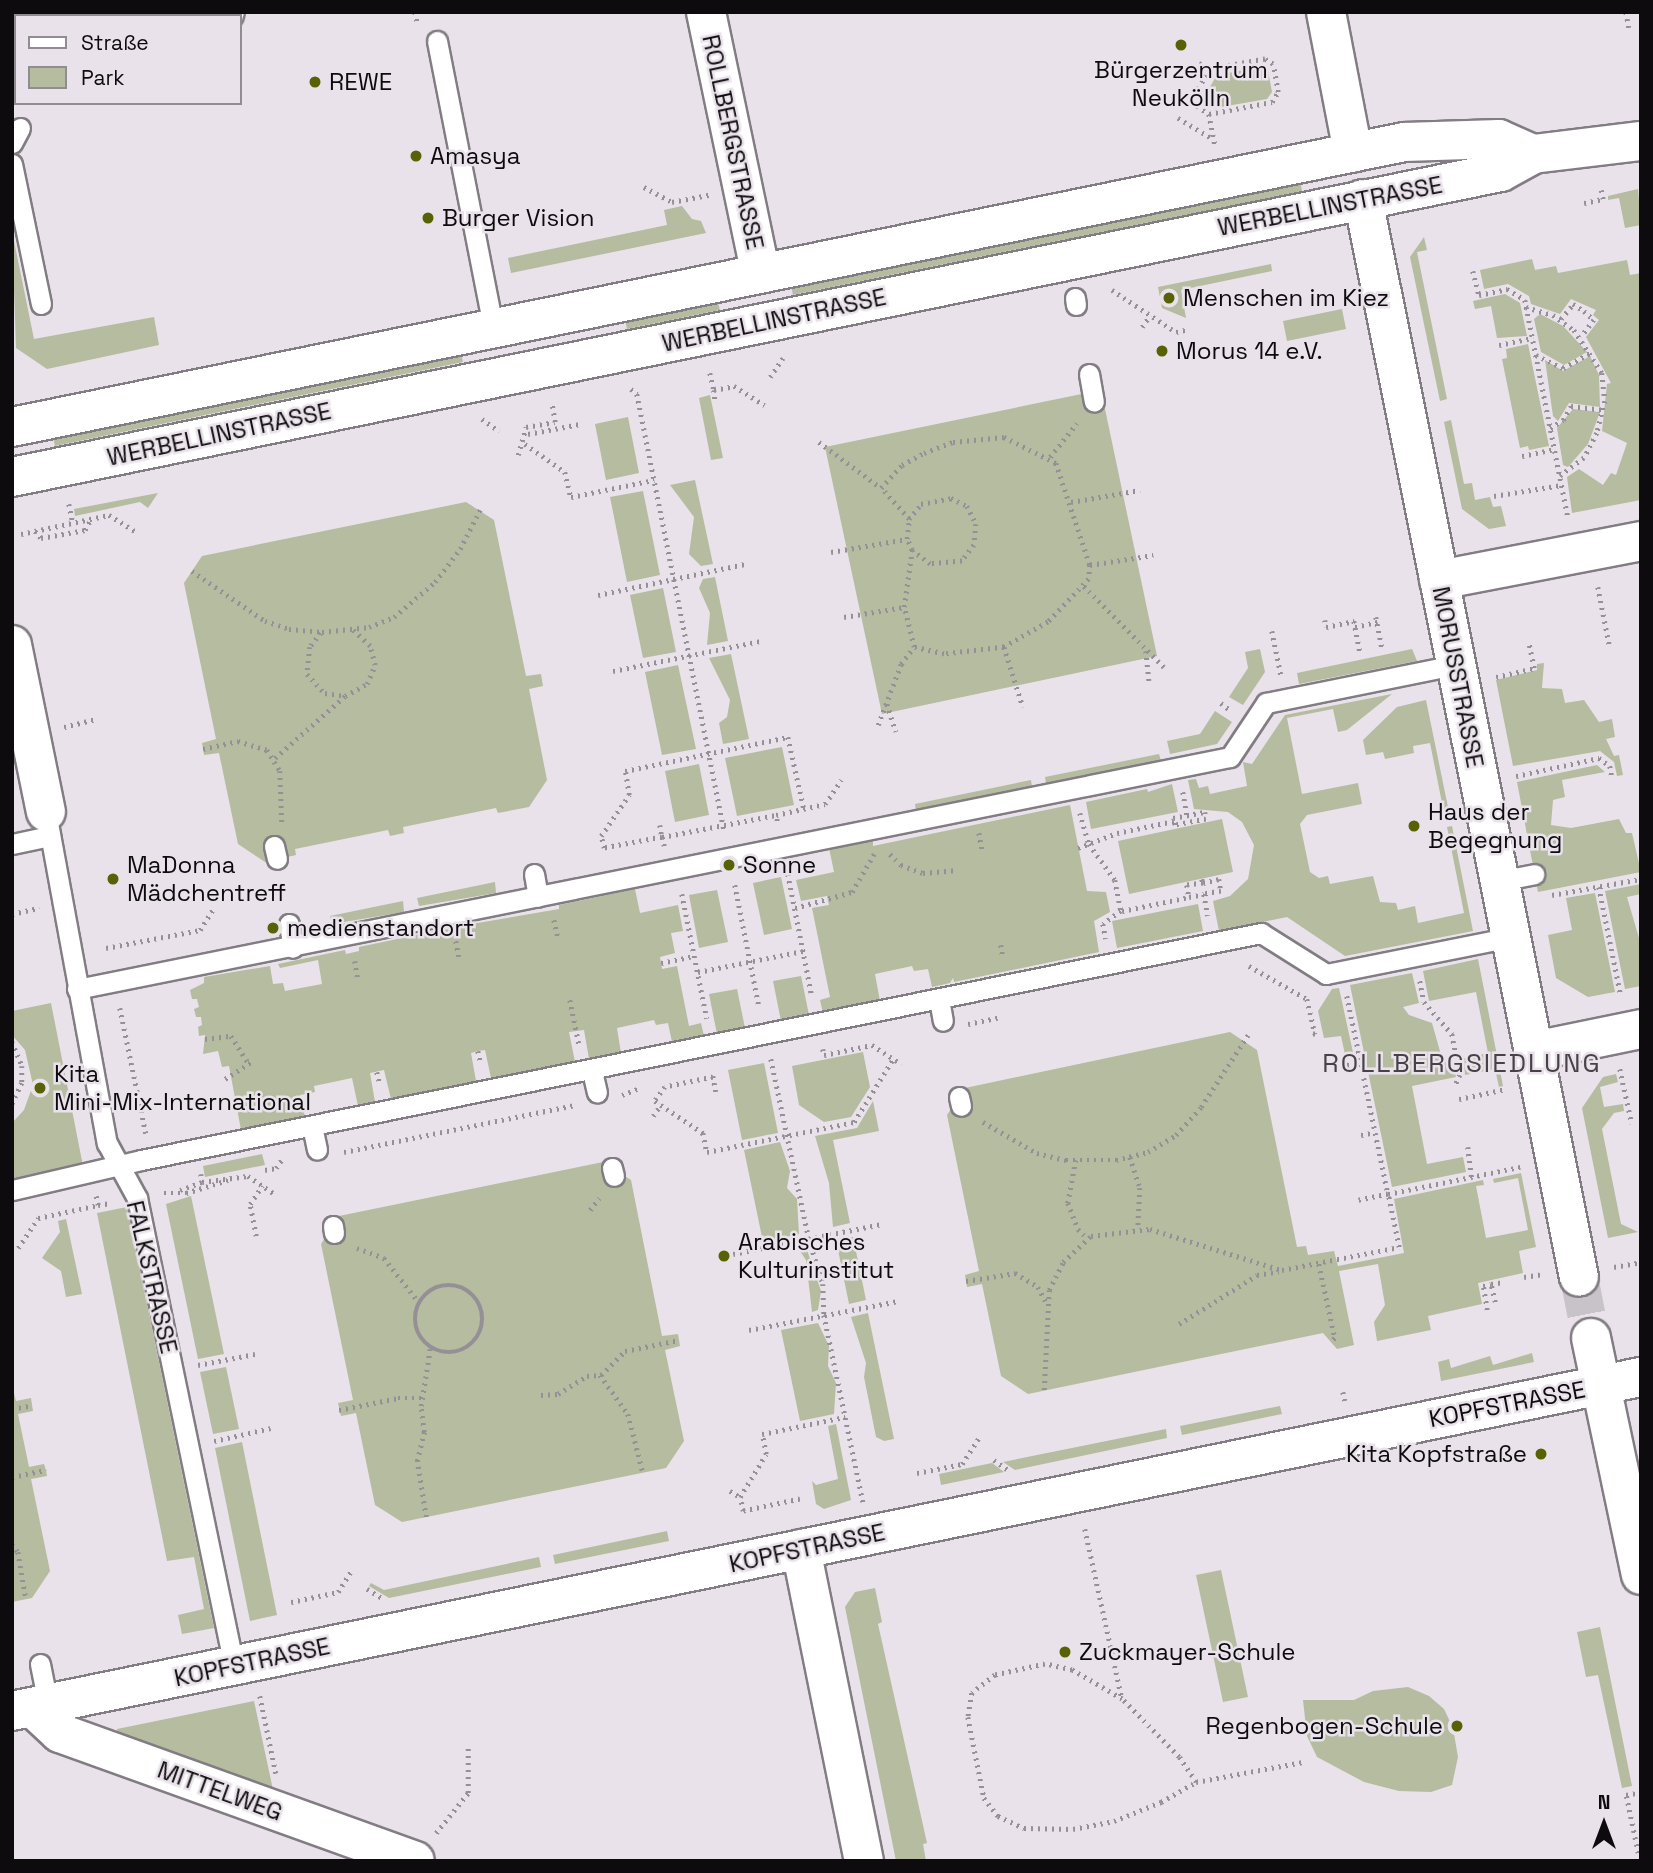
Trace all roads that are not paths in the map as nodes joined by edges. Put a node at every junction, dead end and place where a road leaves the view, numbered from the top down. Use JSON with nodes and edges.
{"nodes":[{"id":1,"x":706,"y":12,"type":"edge"},
{"id":2,"x":1326,"y":12,"type":"edge"},
{"id":3,"x":437,"y":41,"type":"dead end"},
{"id":4,"x":1641,"y":141,"type":"edge"},
{"id":5,"x":1353,"y":152,"type":"junction"},
{"id":6,"x":1533,"y":154,"type":"junction"},
{"id":7,"x":12,"y":164,"type":"edge"},
{"id":8,"x":1363,"y":199,"type":"junction"},
{"id":9,"x":755,"y":272,"type":"junction"},
{"id":10,"x":41,"y":304,"type":"dead end"},
{"id":11,"x":761,"y":322,"type":"junction"},
{"id":12,"x":493,"y":326,"type":"junction"},
{"id":13,"x":1089,"y":374,"type":"dead end"},
{"id":14,"x":503,"y":375,"type":"junction"},
{"id":15,"x":1094,"y":402,"type":"dead end"},
{"id":16,"x":12,"y":427,"type":"edge"},
{"id":17,"x":12,"y":477,"type":"edge"},
{"id":18,"x":1641,"y":541,"type":"edge"},
{"id":19,"x":1439,"y":580,"type":"junction"},
{"id":20,"x":12,"y":645,"type":"edge"},
{"id":21,"x":1455,"y":665,"type":"junction"},
{"id":22,"x":48,"y":824,"type":"junction"},
{"id":23,"x":12,"y":844,"type":"edge"},
{"id":24,"x":534,"y":874,"type":"dead end"},
{"id":25,"x":538,"y":897,"type":"junction"},
{"id":26,"x":289,"y":924,"type":"dead end"},
{"id":27,"x":1511,"y":937,"type":"junction"},
{"id":28,"x":293,"y":948,"type":"junction"},
{"id":29,"x":78,"y":989,"type":"junction"},
{"id":30,"x":939,"y":999,"type":"junction"},
{"id":31,"x":1631,"y":1014,"type":"edge"},
{"id":32,"x":950,"y":1023,"type":"road end"},
{"id":33,"x":1534,"y":1051,"type":"junction"},
{"id":34,"x":592,"y":1071,"type":"junction"},
{"id":35,"x":596,"y":1097,"type":"road end"},
{"id":36,"x":312,"y":1126,"type":"junction"},
{"id":37,"x":324,"y":1152,"type":"road end"},
{"id":38,"x":119,"y":1166,"type":"junction"},
{"id":39,"x":12,"y":1190,"type":"edge"},
{"id":40,"x":1580,"y":1272,"type":"tunnel mouth"},
{"id":41,"x":1591,"y":1338,"type":"tunnel mouth"},
{"id":42,"x":1641,"y":1377,"type":"edge"},
{"id":43,"x":1602,"y":1385,"type":"junction"},
{"id":44,"x":801,"y":1549,"type":"junction"},
{"id":45,"x":1641,"y":1575,"type":"edge"},
{"id":46,"x":40,"y":1664,"type":"dead end"},
{"id":47,"x":247,"y":1679,"type":"junction"},
{"id":48,"x":31,"y":1707,"type":"edge"},
{"id":49,"x":411,"y":1859,"type":"edge"},
{"id":50,"x":864,"y":1861,"type":"edge"}],
"edges":[{"from":1,"to":9,"type":"street","name":"ROLLBERGSTRASSE"},
{"from":2,"to":5,"type":"street","name":"MORUSSTRASSE"},
{"from":3,"to":12,"type":"lane"},
{"from":4,"to":6,"type":"street","name":"WERBELLINSTRASSE"},
{"from":5,"to":6,"type":"street","name":"WERBELLINSTRASSE"},
{"from":5,"to":8,"type":"street","name":"MORUSSTRASSE"},
{"from":5,"to":9,"type":"street","name":"WERBELLINSTRASSE"},
{"from":6,"to":8,"type":"street","name":"WERBELLINSTRASSE"},
{"from":7,"to":10,"type":"lane"},
{"from":8,"to":11,"type":"street","name":"WERBELLINSTRASSE"},
{"from":8,"to":19,"type":"street","name":"MORUSSTRASSE"},
{"from":9,"to":11,"type":"street","name":"ROLLBERGSTRASSE"},
{"from":9,"to":12,"type":"street","name":"WERBELLINSTRASSE"},
{"from":11,"to":14,"type":"street","name":"WERBELLINSTRASSE"},
{"from":12,"to":14,"type":"street"},
{"from":12,"to":16,"type":"street","name":"WERBELLINSTRASSE"},
{"from":13,"to":15,"type":"lane"},
{"from":14,"to":17,"type":"street","name":"WERBELLINSTRASSE"},
{"from":18,"to":19,"type":"street"},
{"from":19,"to":21,"type":"street","name":"MORUSSTRASSE"},
{"from":20,"to":22,"type":"street","name":"FALKSTRASSE"},
{"from":21,"to":25,"type":"lane"},
{"from":21,"to":27,"type":"street","name":"MORUSSTRASSE"},
{"from":22,"to":23,"type":"lane"},
{"from":22,"to":29,"type":"lane","name":"FALKSTRASSE"},
{"from":24,"to":25,"type":"lane"},
{"from":25,"to":28,"type":"lane"},
{"from":26,"to":28,"type":"lane"},
{"from":27,"to":30,"type":"lane"},
{"from":27,"to":33,"type":"street","name":"MORUSSTRASSE"},
{"from":28,"to":29,"type":"lane"},
{"from":29,"to":38,"type":"lane","name":"FALKSTRASSE"},
{"from":30,"to":32,"type":"lane"},
{"from":30,"to":34,"type":"lane"},
{"from":31,"to":33,"type":"street"},
{"from":33,"to":40,"type":"street","name":"MORUSSTRASSE"},
{"from":34,"to":35,"type":"lane"},
{"from":34,"to":36,"type":"lane"},
{"from":36,"to":37,"type":"lane"},
{"from":36,"to":38,"type":"lane"},
{"from":38,"to":39,"type":"lane"},
{"from":38,"to":47,"type":"lane","name":"FALKSTRASSE"},
{"from":41,"to":43,"type":"street"},
{"from":42,"to":43,"type":"street","name":"KOPFSTRASSE"},
{"from":43,"to":44,"type":"street","name":"KOPFSTRASSE"},
{"from":43,"to":45,"type":"street"},
{"from":44,"to":47,"type":"street","name":"KOPFSTRASSE"},
{"from":44,"to":50,"type":"street"},
{"from":46,"to":48,"type":"lane"},
{"from":47,"to":48,"type":"street","name":"KOPFSTRASSE"},
{"from":48,"to":49,"type":"street","name":"MITTELWEG"}]}
